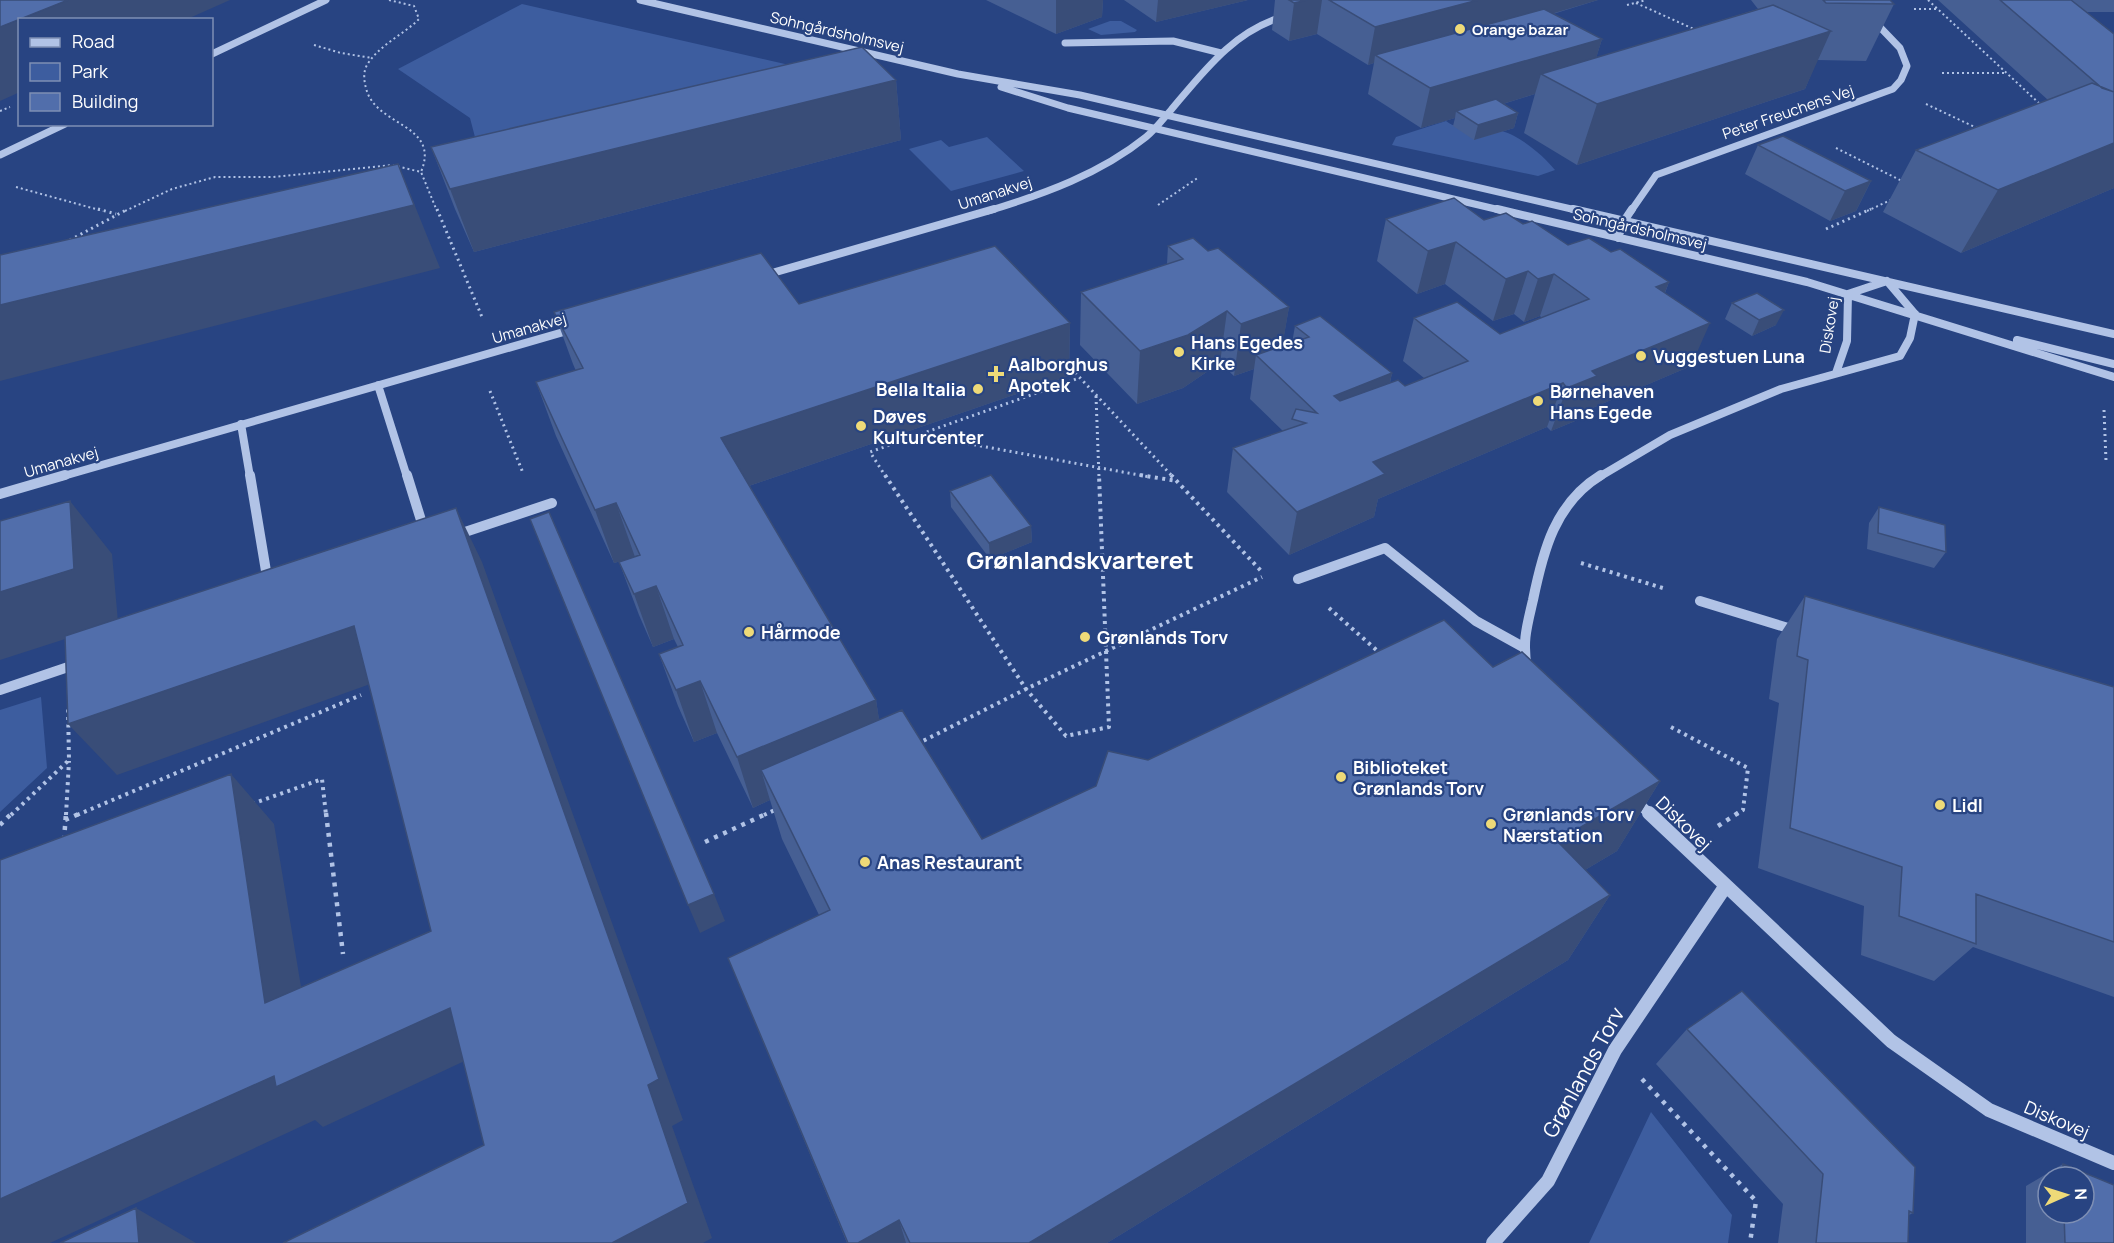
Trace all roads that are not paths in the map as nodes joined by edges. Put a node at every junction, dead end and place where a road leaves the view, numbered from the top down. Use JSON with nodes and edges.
{"nodes":[{"id":1,"x":326,"y":0,"type":"edge"},
{"id":2,"x":640,"y":0,"type":"edge"},
{"id":3,"x":1854,"y":0,"type":"edge"},
{"id":4,"x":1293,"y":14,"type":"dead end"},
{"id":5,"x":1065,"y":43,"type":"dead end"},
{"id":6,"x":1221,"y":53,"type":"junction"},
{"id":7,"x":213,"y":54,"type":"edge"},
{"id":8,"x":958,"y":74,"type":"junction"},
{"id":9,"x":1165,"y":115,"type":"junction"},
{"id":10,"x":61,"y":126,"type":"edge"},
{"id":11,"x":1154,"y":128,"type":"junction"},
{"id":12,"x":0,"y":155,"type":"edge"},
{"id":13,"x":1624,"y":221,"type":"junction"},
{"id":14,"x":1618,"y":238,"type":"junction"},
{"id":15,"x":754,"y":278,"type":"edge"},
{"id":16,"x":1887,"y":281,"type":"junction"},
{"id":17,"x":1848,"y":294,"type":"junction"},
{"id":18,"x":1915,"y":314,"type":"junction"},
{"id":19,"x":585,"y":326,"type":"edge"},
{"id":20,"x":2114,"y":333,"type":"edge"},
{"id":21,"x":2114,"y":364,"type":"edge"},
{"id":22,"x":1836,"y":373,"type":"junction"},
{"id":23,"x":2114,"y":377,"type":"edge"},
{"id":24,"x":378,"y":385,"type":"junction"},
{"id":25,"x":241,"y":424,"type":"junction"},
{"id":26,"x":0,"y":494,"type":"edge"},
{"id":27,"x":552,"y":503,"type":"dead end"},
{"id":28,"x":1298,"y":579,"type":"road end"},
{"id":29,"x":270,"y":597,"type":"edge"},
{"id":30,"x":1700,"y":601,"type":"road end"},
{"id":31,"x":1812,"y":635,"type":"edge"},
{"id":32,"x":1523,"y":647,"type":"junction"},
{"id":33,"x":89,"y":659,"type":"edge"},
{"id":34,"x":1531,"y":686,"type":"edge"},
{"id":35,"x":0,"y":690,"type":"edge"},
{"id":36,"x":1623,"y":789,"type":"edge"},
{"id":37,"x":1725,"y":887,"type":"junction"},
{"id":38,"x":2114,"y":1162,"type":"edge"},
{"id":39,"x":1493,"y":1243,"type":"edge"}],
"edges":[{"from":1,"to":7,"type":"street"},
{"from":2,"to":8,"type":"street","name":"Sohngårdsholmsvej"},
{"from":3,"to":13,"type":"street","name":"Peter Freuchens Vej"},
{"from":4,"to":6,"type":"street"},
{"from":5,"to":6,"type":"street"},
{"from":6,"to":9,"type":"street"},
{"from":8,"to":9,"type":"street","name":"Sohngårdsholmsvej"},
{"from":8,"to":11,"type":"street","name":"Sohngårdsholmsvej"},
{"from":9,"to":11,"type":"street"},
{"from":9,"to":13,"type":"street","name":"Sohngårdsholmsvej"},
{"from":10,"to":12,"type":"street"},
{"from":11,"to":14,"type":"street","name":"Sohngårdsholmsvej"},
{"from":11,"to":15,"type":"street","name":"Umanakvej"},
{"from":13,"to":14,"type":"street","name":"Peter Freuchens Vej"},
{"from":13,"to":16,"type":"street","name":"Sohngårdsholmsvej"},
{"from":14,"to":17,"type":"street","name":"Sohngårdsholmsvej"},
{"from":16,"to":17,"type":"street","name":"Diskovej"},
{"from":16,"to":18,"type":"street"},
{"from":16,"to":20,"type":"street","name":"Sohngårdsholmsvej"},
{"from":17,"to":18,"type":"street","name":"Sohngårdsholmsvej"},
{"from":17,"to":22,"type":"street","name":"Diskovej"},
{"from":18,"to":21,"type":"street"},
{"from":18,"to":22,"type":"street","name":"Diskovej"},
{"from":18,"to":23,"type":"street","name":"Sohngårdsholmsvej"},
{"from":19,"to":24,"type":"street","name":"Umanakvej"},
{"from":22,"to":32,"type":"street","name":"Diskovej"},
{"from":24,"to":25,"type":"street","name":"Umanakvej"},
{"from":24,"to":27,"type":"street"},
{"from":25,"to":26,"type":"street","name":"Umanakvej"},
{"from":25,"to":29,"type":"street"},
{"from":28,"to":32,"type":"street"},
{"from":30,"to":31,"type":"street"},
{"from":32,"to":34,"type":"street","name":"Diskovej"},
{"from":33,"to":35,"type":"street"},
{"from":36,"to":37,"type":"street","name":"Diskovej"},
{"from":37,"to":38,"type":"street","name":"Diskovej"},
{"from":37,"to":39,"type":"street","name":"Grønlands Torv"}]}
